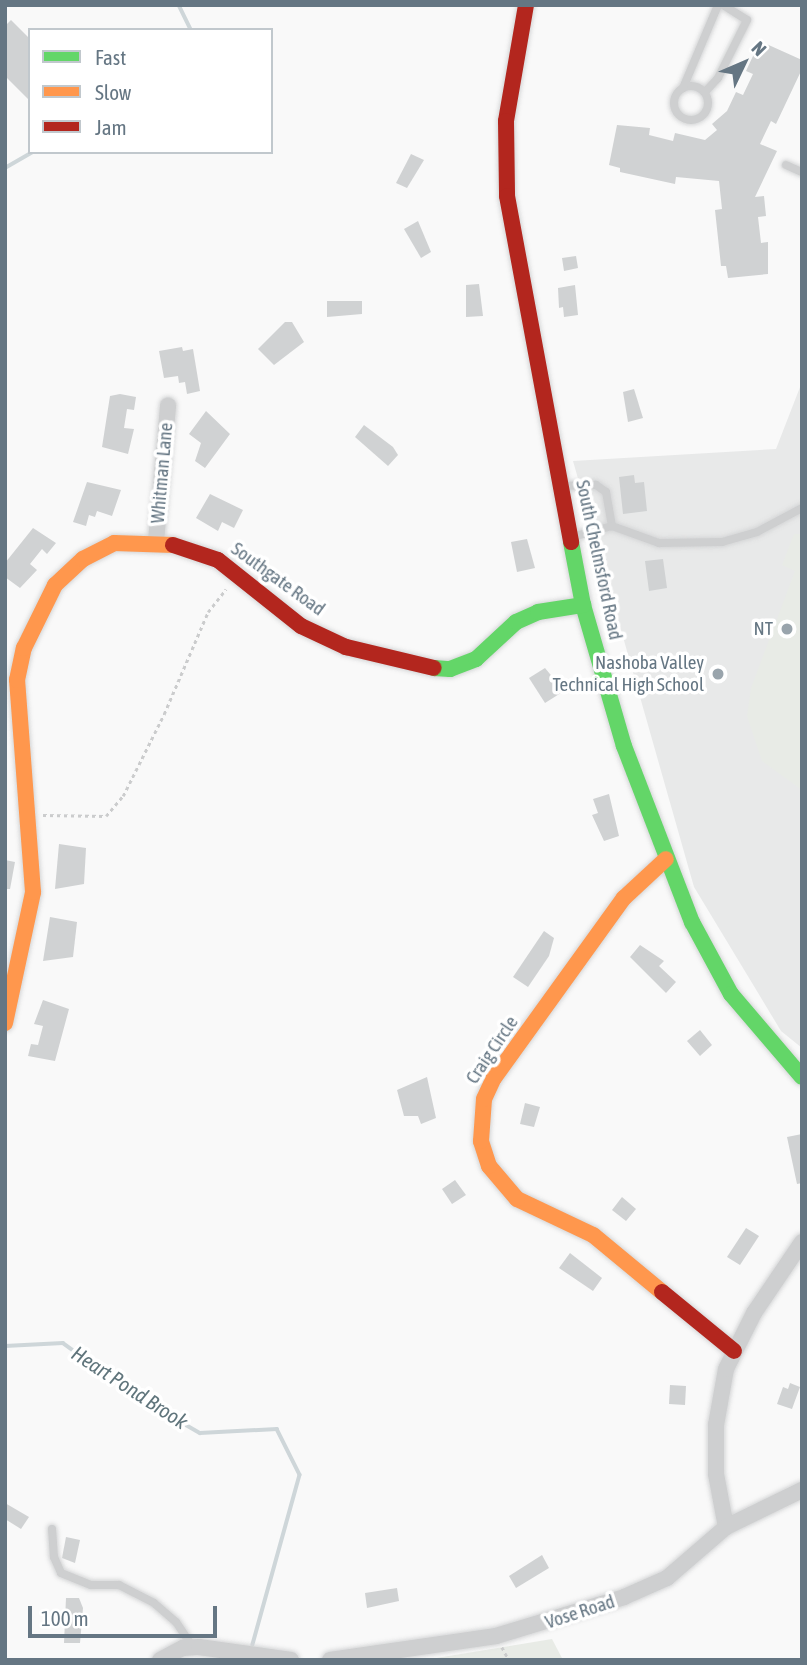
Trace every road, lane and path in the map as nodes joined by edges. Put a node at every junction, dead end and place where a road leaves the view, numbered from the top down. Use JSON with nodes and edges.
{"nodes":[{"id":1,"x":526,"y":5,"type":"edge"},
{"id":2,"x":721,"y":5,"type":"edge"},
{"id":3,"x":683,"y":88,"type":"junction"},
{"id":4,"x":705,"y":92,"type":"junction"},
{"id":5,"x":786,"y":165,"type":"dead end"},
{"id":6,"x":802,"y":172,"type":"edge"},
{"id":7,"x":168,"y":406,"type":"dead end"},
{"id":8,"x":562,"y":486,"type":"junction"},
{"id":9,"x":802,"y":508,"type":"edge"},
{"id":10,"x":612,"y":526,"type":"junction"},
{"id":11,"x":572,"y":537,"type":"junction"},
{"id":12,"x":156,"y":541,"type":"junction"},
{"id":13,"x":237,"y":576,"type":"junction"},
{"id":14,"x":583,"y":605,"type":"junction"},
{"id":15,"x":11,"y":681,"type":"edge"},
{"id":16,"x":29,"y":815,"type":"junction"},
{"id":17,"x":666,"y":859,"type":"junction"},
{"id":18,"x":5,"y":1023,"type":"edge"},
{"id":19,"x":802,"y":1077,"type":"edge"},
{"id":20,"x":802,"y":1242,"type":"edge"},
{"id":21,"x":734,"y":1351,"type":"junction"},
{"id":22,"x":802,"y":1490,"type":"edge"},
{"id":23,"x":726,"y":1527,"type":"junction"},
{"id":24,"x":52,"y":1529,"type":"dead end"},
{"id":25,"x":193,"y":1647,"type":"junction"},
{"id":26,"x":160,"y":1660,"type":"edge"},
{"id":27,"x":291,"y":1660,"type":"edge"},
{"id":28,"x":330,"y":1660,"type":"edge"}],
"edges":[{"from":1,"to":8,"type":"street","name":"South Chelmsford Road"},
{"from":2,"to":3,"type":"lane"},
{"from":2,"to":4,"type":"lane"},
{"from":3,"to":4,"type":"lane"},
{"from":3,"to":4,"type":"lane"},
{"from":5,"to":6,"type":"lane"},
{"from":7,"to":12,"type":"street","name":"Whitman Lane"},
{"from":8,"to":10,"type":"lane"},
{"from":8,"to":11,"type":"street","name":"South Chelmsford Road"},
{"from":9,"to":10,"type":"lane"},
{"from":10,"to":11,"type":"lane"},
{"from":11,"to":14,"type":"street","name":"South Chelmsford Road"},
{"from":12,"to":13,"type":"street","name":"Southgate Road"},
{"from":12,"to":15,"type":"street","name":"Southgate Road"},
{"from":13,"to":14,"type":"street","name":"Southgate Road"},
{"from":13,"to":16,"type":"path"},
{"from":14,"to":17,"type":"street","name":"South Chelmsford Road"},
{"from":15,"to":16,"type":"street","name":"Southgate Road"},
{"from":16,"to":18,"type":"street","name":"Southgate Road"},
{"from":17,"to":19,"type":"street","name":"South Chelmsford Road"},
{"from":17,"to":21,"type":"street","name":"Craig Circle"},
{"from":20,"to":21,"type":"street"},
{"from":21,"to":23,"type":"street"},
{"from":22,"to":23,"type":"street","name":"Vose Road"},
{"from":23,"to":28,"type":"street","name":"Vose Road"},
{"from":24,"to":25,"type":"lane"},
{"from":25,"to":26,"type":"street"},
{"from":25,"to":27,"type":"street"}]}
